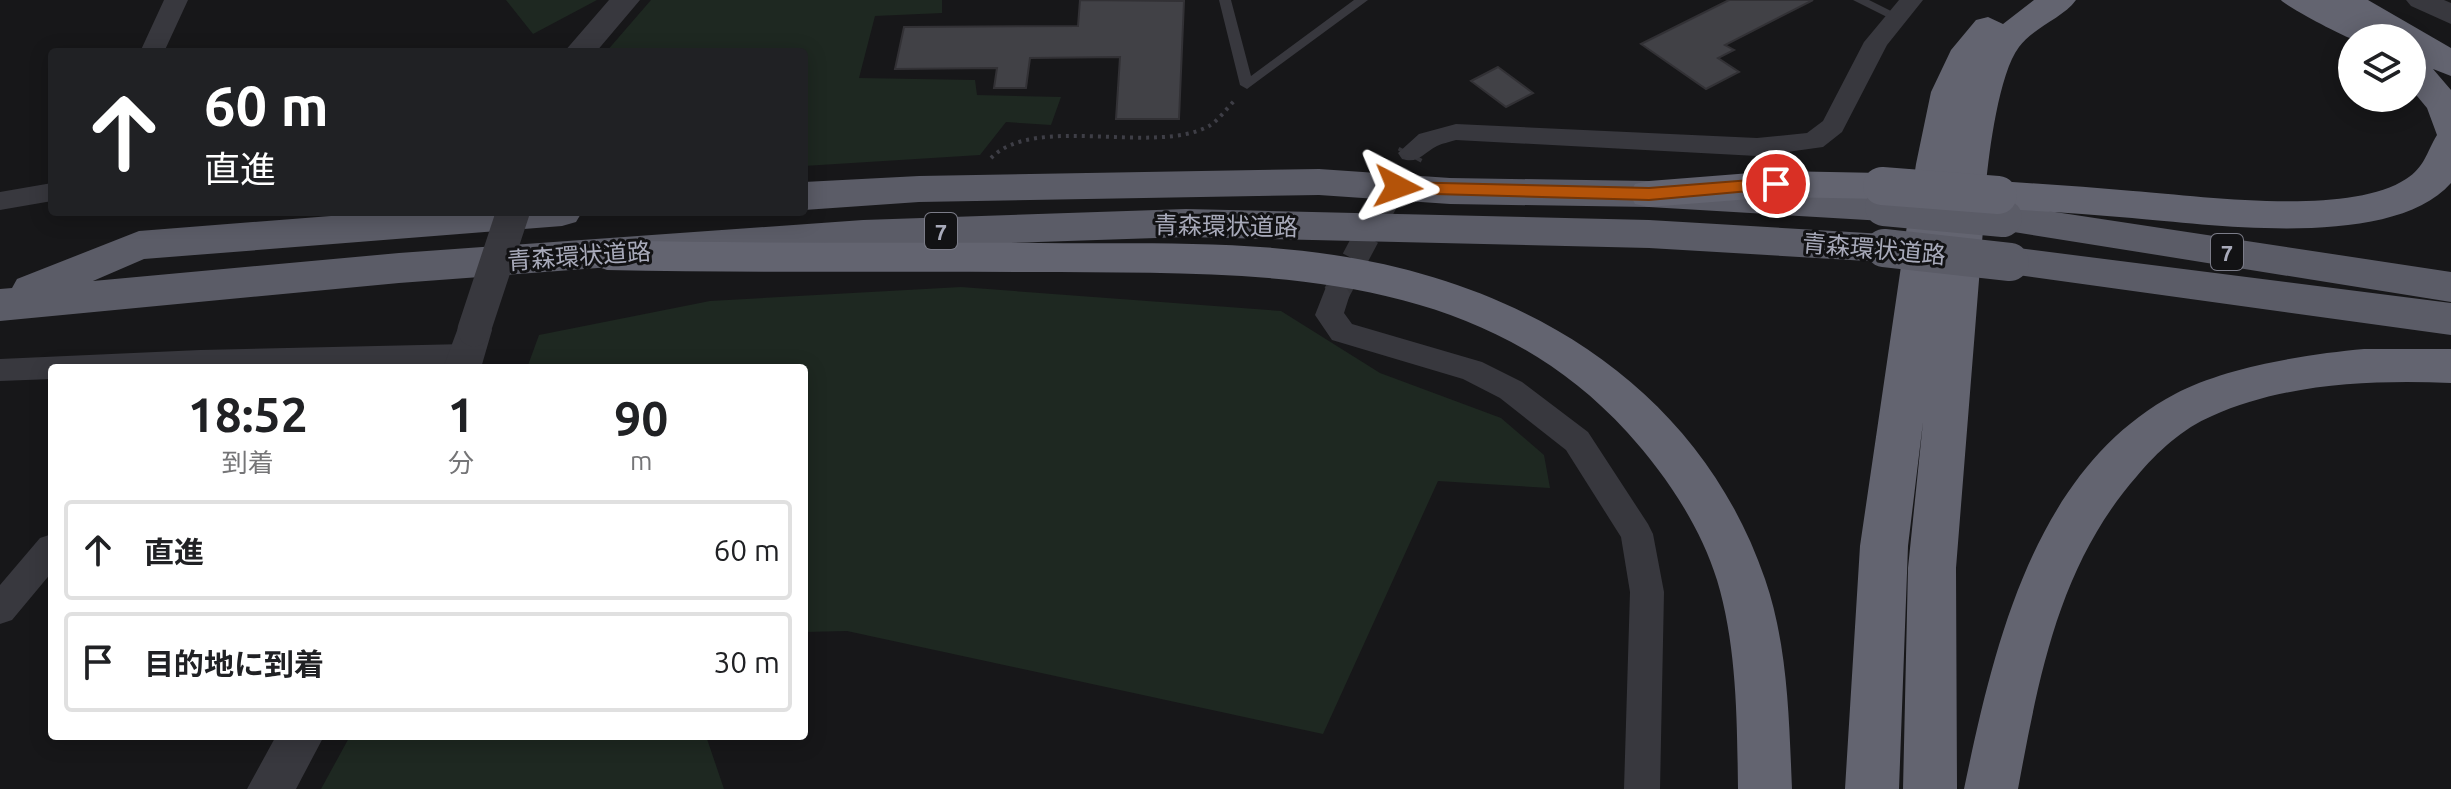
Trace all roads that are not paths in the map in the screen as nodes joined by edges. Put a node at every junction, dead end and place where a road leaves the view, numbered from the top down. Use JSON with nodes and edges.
{"nodes":[{"id":1,"x":176,"y":0,"type":"edge"},
{"id":2,"x":625,"y":0,"type":"edge"},
{"id":3,"x":1225,"y":0,"type":"edge"},
{"id":4,"x":1362,"y":0,"type":"edge"},
{"id":5,"x":1859,"y":0,"type":"edge"},
{"id":6,"x":2017,"y":0,"type":"edge"},
{"id":7,"x":2059,"y":0,"type":"edge"},
{"id":8,"x":2298,"y":0,"type":"edge"},
{"id":9,"x":2340,"y":0,"type":"edge"},
{"id":10,"x":2421,"y":0,"type":"edge"},
{"id":11,"x":1903,"y":8,"type":"edge"},
{"id":12,"x":2451,"y":15,"type":"edge"},
{"id":13,"x":2351,"y":24,"type":"edge"},
{"id":14,"x":154,"y":48,"type":"edge"},
{"id":15,"x":583,"y":48,"type":"edge"},
{"id":16,"x":2451,"y":65,"type":"edge"},
{"id":17,"x":2426,"y":84,"type":"edge"},
{"id":18,"x":2451,"y":128,"type":"edge"},
{"id":19,"x":2451,"y":143,"type":"edge"},
{"id":20,"x":1411,"y":153,"type":"tunnel mouth"},
{"id":21,"x":48,"y":193,"type":"edge"},
{"id":22,"x":808,"y":196,"type":"edge"},
{"id":23,"x":0,"y":201,"type":"edge"},
{"id":24,"x":2001,"y":206,"type":"junction"},
{"id":25,"x":511,"y":216,"type":"edge"},
{"id":26,"x":512,"y":216,"type":"edge"},
{"id":27,"x":607,"y":255,"type":"junction"},
{"id":28,"x":2451,"y":287,"type":"edge"},
{"id":29,"x":1336,"y":294,"type":"tunnel mouth"},
{"id":30,"x":0,"y":304,"type":"edge"},
{"id":31,"x":2451,"y":319,"type":"edge"},
{"id":32,"x":468,"y":351,"type":"edge"},
{"id":33,"x":197,"y":364,"type":"edge"},
{"id":34,"x":2451,"y":366,"type":"edge"},
{"id":35,"x":48,"y":369,"type":"edge"},
{"id":36,"x":0,"y":370,"type":"edge"},
{"id":37,"x":48,"y":553,"type":"edge"},
{"id":38,"x":0,"y":609,"type":"edge"},
{"id":39,"x":299,"y":740,"type":"edge"},
{"id":40,"x":270,"y":789,"type":"edge"},
{"id":41,"x":1642,"y":789,"type":"edge"},
{"id":42,"x":1765,"y":789,"type":"edge"},
{"id":43,"x":1872,"y":789,"type":"edge"},
{"id":44,"x":1930,"y":789,"type":"edge"},
{"id":45,"x":1991,"y":789,"type":"edge"}],
"edges":[{"from":1,"to":14,"type":"street"},
{"from":2,"to":15,"type":"street"},
{"from":3,"to":4,"type":"lane"},
{"from":5,"to":11,"type":"lane"},
{"from":6,"to":43,"type":"highway"},
{"from":7,"to":44,"type":"highway"},
{"from":8,"to":13,"type":"highway"},
{"from":9,"to":16,"type":"highway"},
{"from":10,"to":12,"type":"street"},
{"from":11,"to":20,"type":"street"},
{"from":17,"to":18,"type":"highway"},
{"from":19,"to":24,"type":"highway"},
{"from":21,"to":23,"type":"street"},
{"from":22,"to":24,"type":"highway","name":"青森環状道路","number":"7","bridge":true},
{"from":24,"to":28,"type":"highway","name":"青森環状道路","number":"7"},
{"from":25,"to":30,"type":"highway","name":"青森環状道路","number":"7"},
{"from":26,"to":32,"type":"street","bridge":true},
{"from":27,"to":30,"type":"highway","name":"青森環状道路","number":"7"},
{"from":27,"to":31,"type":"highway","name":"青森環状道路","number":"7","bridge":true},
{"from":27,"to":42,"type":"highway"},
{"from":29,"to":41,"type":"street"},
{"from":32,"to":33,"type":"street"},
{"from":34,"to":45,"type":"highway"},
{"from":35,"to":36,"type":"street"},
{"from":37,"to":38,"type":"street"},
{"from":39,"to":40,"type":"street"}]}
